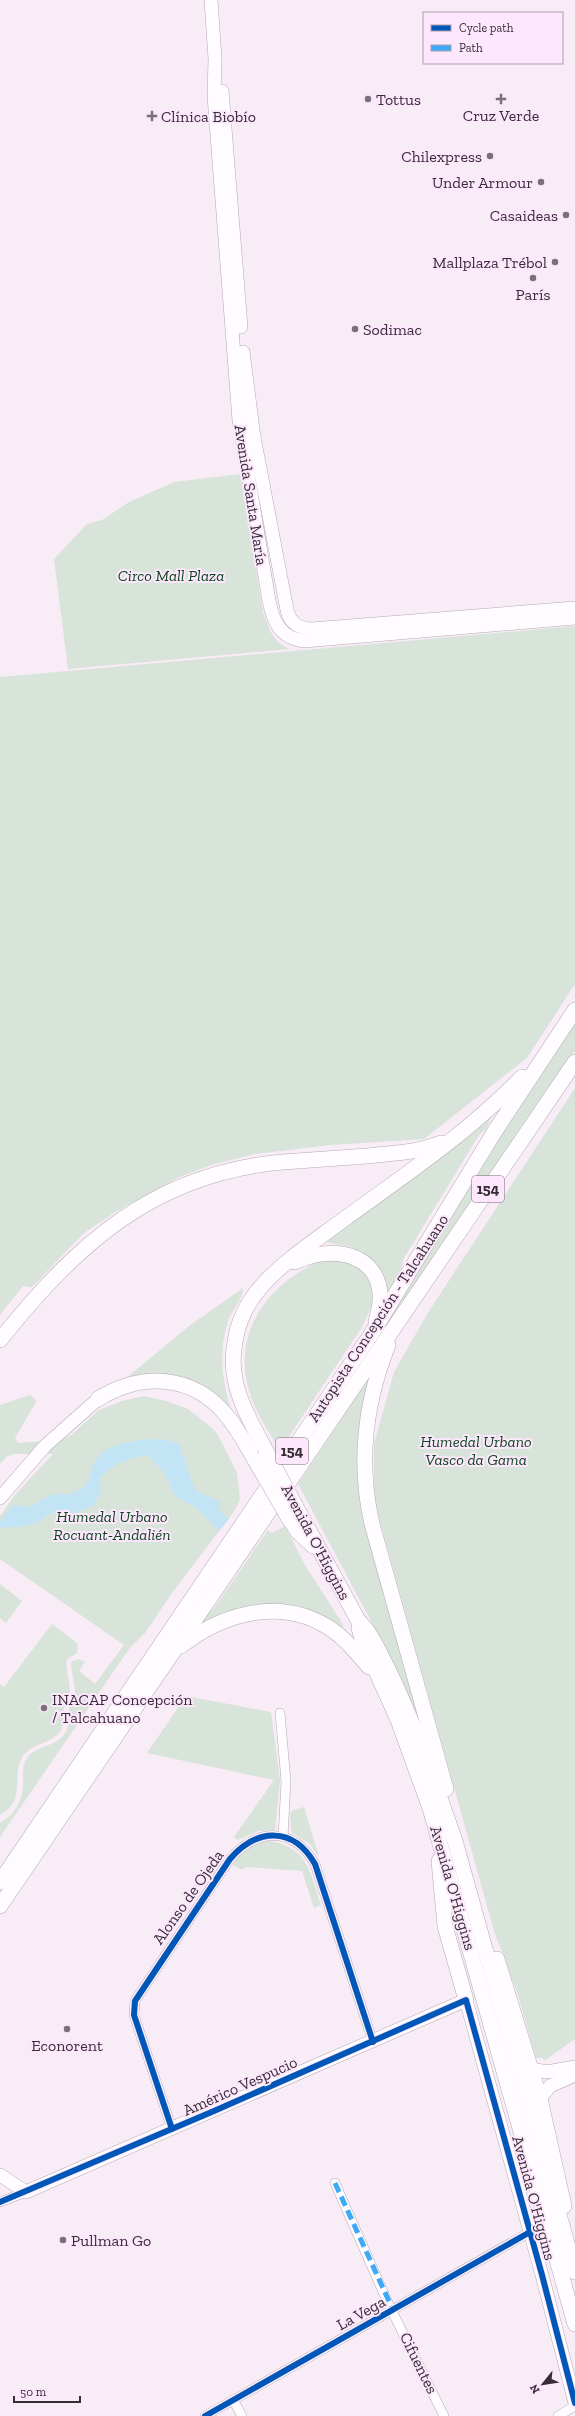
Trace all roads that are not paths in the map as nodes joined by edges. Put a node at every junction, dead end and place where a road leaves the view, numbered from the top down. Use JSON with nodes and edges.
{"nodes":[{"id":1,"x":211,"y":0,"type":"edge"},
{"id":2,"x":215,"y":59,"type":"junction"},
{"id":3,"x":575,"y":608,"type":"edge"},
{"id":4,"x":575,"y":618,"type":"edge"},
{"id":5,"x":575,"y":1010,"type":"edge"},
{"id":6,"x":546,"y":1052,"type":"junction"},
{"id":7,"x":575,"y":1062,"type":"edge"},
{"id":8,"x":459,"y":1135,"type":"junction"},
{"id":9,"x":277,"y":1272,"type":"junction"},
{"id":10,"x":402,"y":1315,"type":"junction"},
{"id":11,"x":372,"y":1333,"type":"junction"},
{"id":12,"x":0,"y":1340,"type":"edge"},
{"id":13,"x":98,"y":1399,"type":"joint"},
{"id":14,"x":0,"y":1498,"type":"edge"},
{"id":15,"x":292,"y":1511,"type":"junction"},
{"id":16,"x":358,"y":1620,"type":"junction"},
{"id":17,"x":169,"y":1658,"type":"junction"},
{"id":18,"x":384,"y":1688,"type":"junction"},
{"id":19,"x":280,"y":1713,"type":"dead end"},
{"id":20,"x":437,"y":1832,"type":"junction"},
{"id":21,"x":283,"y":1837,"type":"junction"},
{"id":22,"x":455,"y":1841,"type":"junction"},
{"id":23,"x":0,"y":1882,"type":"edge"},
{"id":24,"x":0,"y":1906,"type":"edge"},
{"id":25,"x":476,"y":1917,"type":"junction"},
{"id":26,"x":466,"y":2000,"type":"junction"},
{"id":27,"x":373,"y":2042,"type":"junction"},
{"id":28,"x":575,"y":2067,"type":"edge"},
{"id":29,"x":531,"y":2069,"type":"junction"},
{"id":30,"x":575,"y":2074,"type":"edge"},
{"id":31,"x":540,"y":2099,"type":"junction"},
{"id":32,"x":172,"y":2129,"type":"junction"},
{"id":33,"x":0,"y":2174,"type":"edge"},
{"id":34,"x":335,"y":2184,"type":"dead end"},
{"id":35,"x":26,"y":2192,"type":"junction"},
{"id":36,"x":0,"y":2202,"type":"edge"},
{"id":37,"x":530,"y":2232,"type":"junction"},
{"id":38,"x":567,"y":2243,"type":"junction"},
{"id":39,"x":575,"y":2272,"type":"edge"},
{"id":40,"x":393,"y":2310,"type":"junction"},
{"id":41,"x":575,"y":2324,"type":"edge"},
{"id":42,"x":233,"y":2400,"type":"junction"},
{"id":43,"x":575,"y":2403,"type":"edge"},
{"id":44,"x":575,"y":2406,"type":"edge"},
{"id":45,"x":205,"y":2416,"type":"edge"},
{"id":46,"x":242,"y":2416,"type":"edge"},
{"id":47,"x":444,"y":2416,"type":"edge"},
{"id":48,"x":558,"y":2416,"type":"edge"}],
"edges":[{"from":1,"to":2,"type":"main road","name":"Avenida Santa María"},
{"from":2,"to":3,"type":"main road","name":"Avenida Santa María"},
{"from":2,"to":4,"type":"main road","name":"Avenida Santa María"},
{"from":5,"to":6,"type":"main road","name":"Autopista Concepción - Talcahuano","number":"154"},
{"from":6,"to":8,"type":"main road"},
{"from":6,"to":11,"type":"main road","name":"Autopista Concepción - Talcahuano","number":"154"},
{"from":7,"to":10,"type":"main road","name":"Autopista Concepción - Talcahuano","number":"154"},
{"from":8,"to":9,"type":"main road"},
{"from":8,"to":12,"type":"main road"},
{"from":9,"to":11,"type":"main road"},
{"from":9,"to":15,"type":"main road","name":"Avenida O'Higgins","bridge":true},
{"from":10,"to":17,"type":"main road","name":"Autopista Concepción - Talcahuano","number":"154"},
{"from":10,"to":22,"type":"main road"},
{"from":11,"to":23,"type":"main road","name":"Autopista Concepción - Talcahuano","number":"154"},
{"from":13,"to":14,"type":"main road"},
{"from":13,"to":15,"type":"main road","bridge":true},
{"from":15,"to":16,"type":"main road","name":"Avenida O'Higgins"},
{"from":16,"to":18,"type":"main road","name":"Avenida O'Higgins"},
{"from":16,"to":22,"type":"main road","name":"Avenida O'Higgins"},
{"from":17,"to":18,"type":"main road"},
{"from":17,"to":24,"type":"main road","name":"Autopista Concepción - Talcahuano"},
{"from":18,"to":20,"type":"main road","name":"Avenida O'Higgins"},
{"from":19,"to":21,"type":"street"},
{"from":20,"to":26,"type":"main road"},
{"from":20,"to":41,"type":"main road","name":"Avenida O'Higgins"},
{"from":21,"to":27,"type":"street","name":"Alonso de Ojeda"},
{"from":21,"to":32,"type":"street","name":"Alonso de Ojeda"},
{"from":22,"to":25,"type":"main road","name":"Avenida O'Higgins"},
{"from":25,"to":29,"type":"main road"},
{"from":25,"to":38,"type":"main road","name":"Avenida O'Higgins"},
{"from":26,"to":27,"type":"main road","name":"Américo Vespucio"},
{"from":26,"to":37,"type":"main road","name":"Avenida O'Higgins"},
{"from":27,"to":32,"type":"main road","name":"Américo Vespucio"},
{"from":28,"to":29,"type":"main road"},
{"from":29,"to":31,"type":"main road"},
{"from":30,"to":31,"type":"main road"},
{"from":31,"to":38,"type":"main road"},
{"from":32,"to":35,"type":"main road","name":"Américo Vespucio"},
{"from":33,"to":35,"type":"main road"},
{"from":34,"to":40,"type":"street","name":"Cifuentes"},
{"from":35,"to":36,"type":"street","name":"Américo Vespucio"},
{"from":37,"to":40,"type":"street","name":"La Vega"},
{"from":37,"to":43,"type":"main road","name":"Avenida O'Higgins"},
{"from":38,"to":39,"type":"main road","name":"Avenida O'Higgins"},
{"from":40,"to":42,"type":"street","name":"La Vega"},
{"from":40,"to":47,"type":"street","name":"Cifuentes"},
{"from":42,"to":45,"type":"street","name":"La Vega"},
{"from":42,"to":46,"type":"street"},
{"from":44,"to":48,"type":"street"}]}
